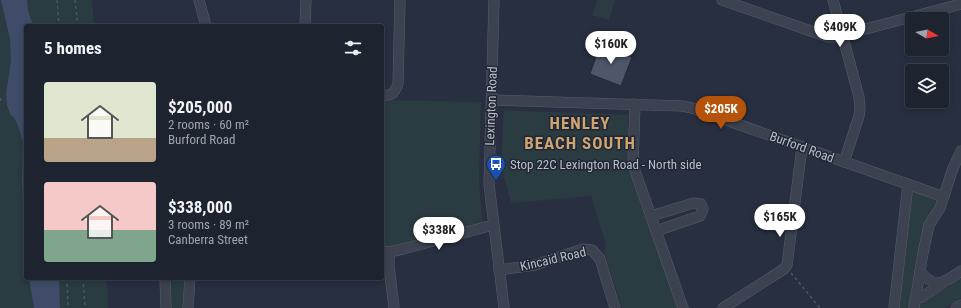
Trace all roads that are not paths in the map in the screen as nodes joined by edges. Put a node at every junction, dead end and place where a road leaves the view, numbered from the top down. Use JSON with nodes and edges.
{"nodes":[{"id":1,"x":199,"y":0,"type":"edge"},
{"id":2,"x":306,"y":0,"type":"edge"},
{"id":3,"x":400,"y":0,"type":"edge"},
{"id":4,"x":494,"y":0,"type":"edge"},
{"id":5,"x":722,"y":0,"type":"edge"},
{"id":6,"x":833,"y":0,"type":"edge"},
{"id":7,"x":961,"y":4,"type":"edge"},
{"id":8,"x":205,"y":24,"type":"edge"},
{"id":9,"x":305,"y":24,"type":"edge"},
{"id":10,"x":843,"y":36,"type":"junction"},
{"id":11,"x":384,"y":95,"type":"edge"},
{"id":12,"x":492,"y":100,"type":"junction"},
{"id":13,"x":635,"y":104,"type":"junction"},
{"id":14,"x":802,"y":147,"type":"junction"},
{"id":15,"x":961,"y":151,"type":"edge"},
{"id":16,"x":844,"y":162,"type":"junction"},
{"id":17,"x":908,"y":184,"type":"junction"},
{"id":18,"x":944,"y":197,"type":"junction"},
{"id":19,"x":651,"y":216,"type":"junction"},
{"id":20,"x":493,"y":225,"type":"junction"},
{"id":21,"x":656,"y":231,"type":"junction"},
{"id":22,"x":386,"y":251,"type":"edge"},
{"id":23,"x":499,"y":270,"type":"junction"},
{"id":24,"x":961,"y":271,"type":"edge"},
{"id":25,"x":920,"y":272,"type":"junction"},
{"id":26,"x":165,"y":280,"type":"edge"},
{"id":27,"x":190,"y":280,"type":"edge"},
{"id":28,"x":944,"y":282,"type":"junction"},
{"id":29,"x":915,"y":304,"type":"edge"},
{"id":30,"x":961,"y":304,"type":"edge"},
{"id":31,"x":166,"y":308,"type":"edge"},
{"id":32,"x":188,"y":308,"type":"edge"},
{"id":33,"x":394,"y":308,"type":"edge"},
{"id":34,"x":504,"y":308,"type":"edge"},
{"id":35,"x":615,"y":308,"type":"edge"},
{"id":36,"x":683,"y":308,"type":"edge"},
{"id":37,"x":723,"y":308,"type":"edge"},
{"id":38,"x":894,"y":308,"type":"edge"},
{"id":39,"x":956,"y":308,"type":"edge"}],
"edges":[{"from":1,"to":8,"type":"street"},
{"from":2,"to":9,"type":"street"},
{"from":3,"to":11,"type":"street"},
{"from":4,"to":12,"type":"street","name":"Lexington Road"},
{"from":5,"to":10,"type":"street"},
{"from":6,"to":10,"type":"street"},
{"from":7,"to":10,"type":"street"},
{"from":10,"to":16,"type":"street"},
{"from":12,"to":13,"type":"street","name":"Burford Road"},
{"from":12,"to":20,"type":"street","name":"Lexington Road"},
{"from":13,"to":14,"type":"street","name":"Burford Road"},
{"from":13,"to":19,"type":"street"},
{"from":14,"to":16,"type":"street","name":"Burford Road"},
{"from":14,"to":37,"type":"street"},
{"from":15,"to":18,"type":"street"},
{"from":16,"to":17,"type":"street","name":"Burford Road"},
{"from":17,"to":18,"type":"street","name":"Burford Road"},
{"from":17,"to":38,"type":"street"},
{"from":18,"to":25,"type":"street"},
{"from":19,"to":21,"type":"street"},
{"from":19,"to":21,"type":"street"},
{"from":20,"to":22,"type":"street"},
{"from":20,"to":23,"type":"street","name":"Lexington Road"},
{"from":21,"to":36,"type":"street"},
{"from":22,"to":33,"type":"street"},
{"from":23,"to":34,"type":"street","name":"Lexington Road"},
{"from":23,"to":35,"type":"street","name":"Kincaid Road"},
{"from":24,"to":28,"type":"street"},
{"from":25,"to":28,"type":"street"},
{"from":25,"to":29,"type":"street"},
{"from":26,"to":31,"type":"street"},
{"from":27,"to":32,"type":"street"},
{"from":28,"to":29,"type":"street"},
{"from":30,"to":39,"type":"street"}]}
